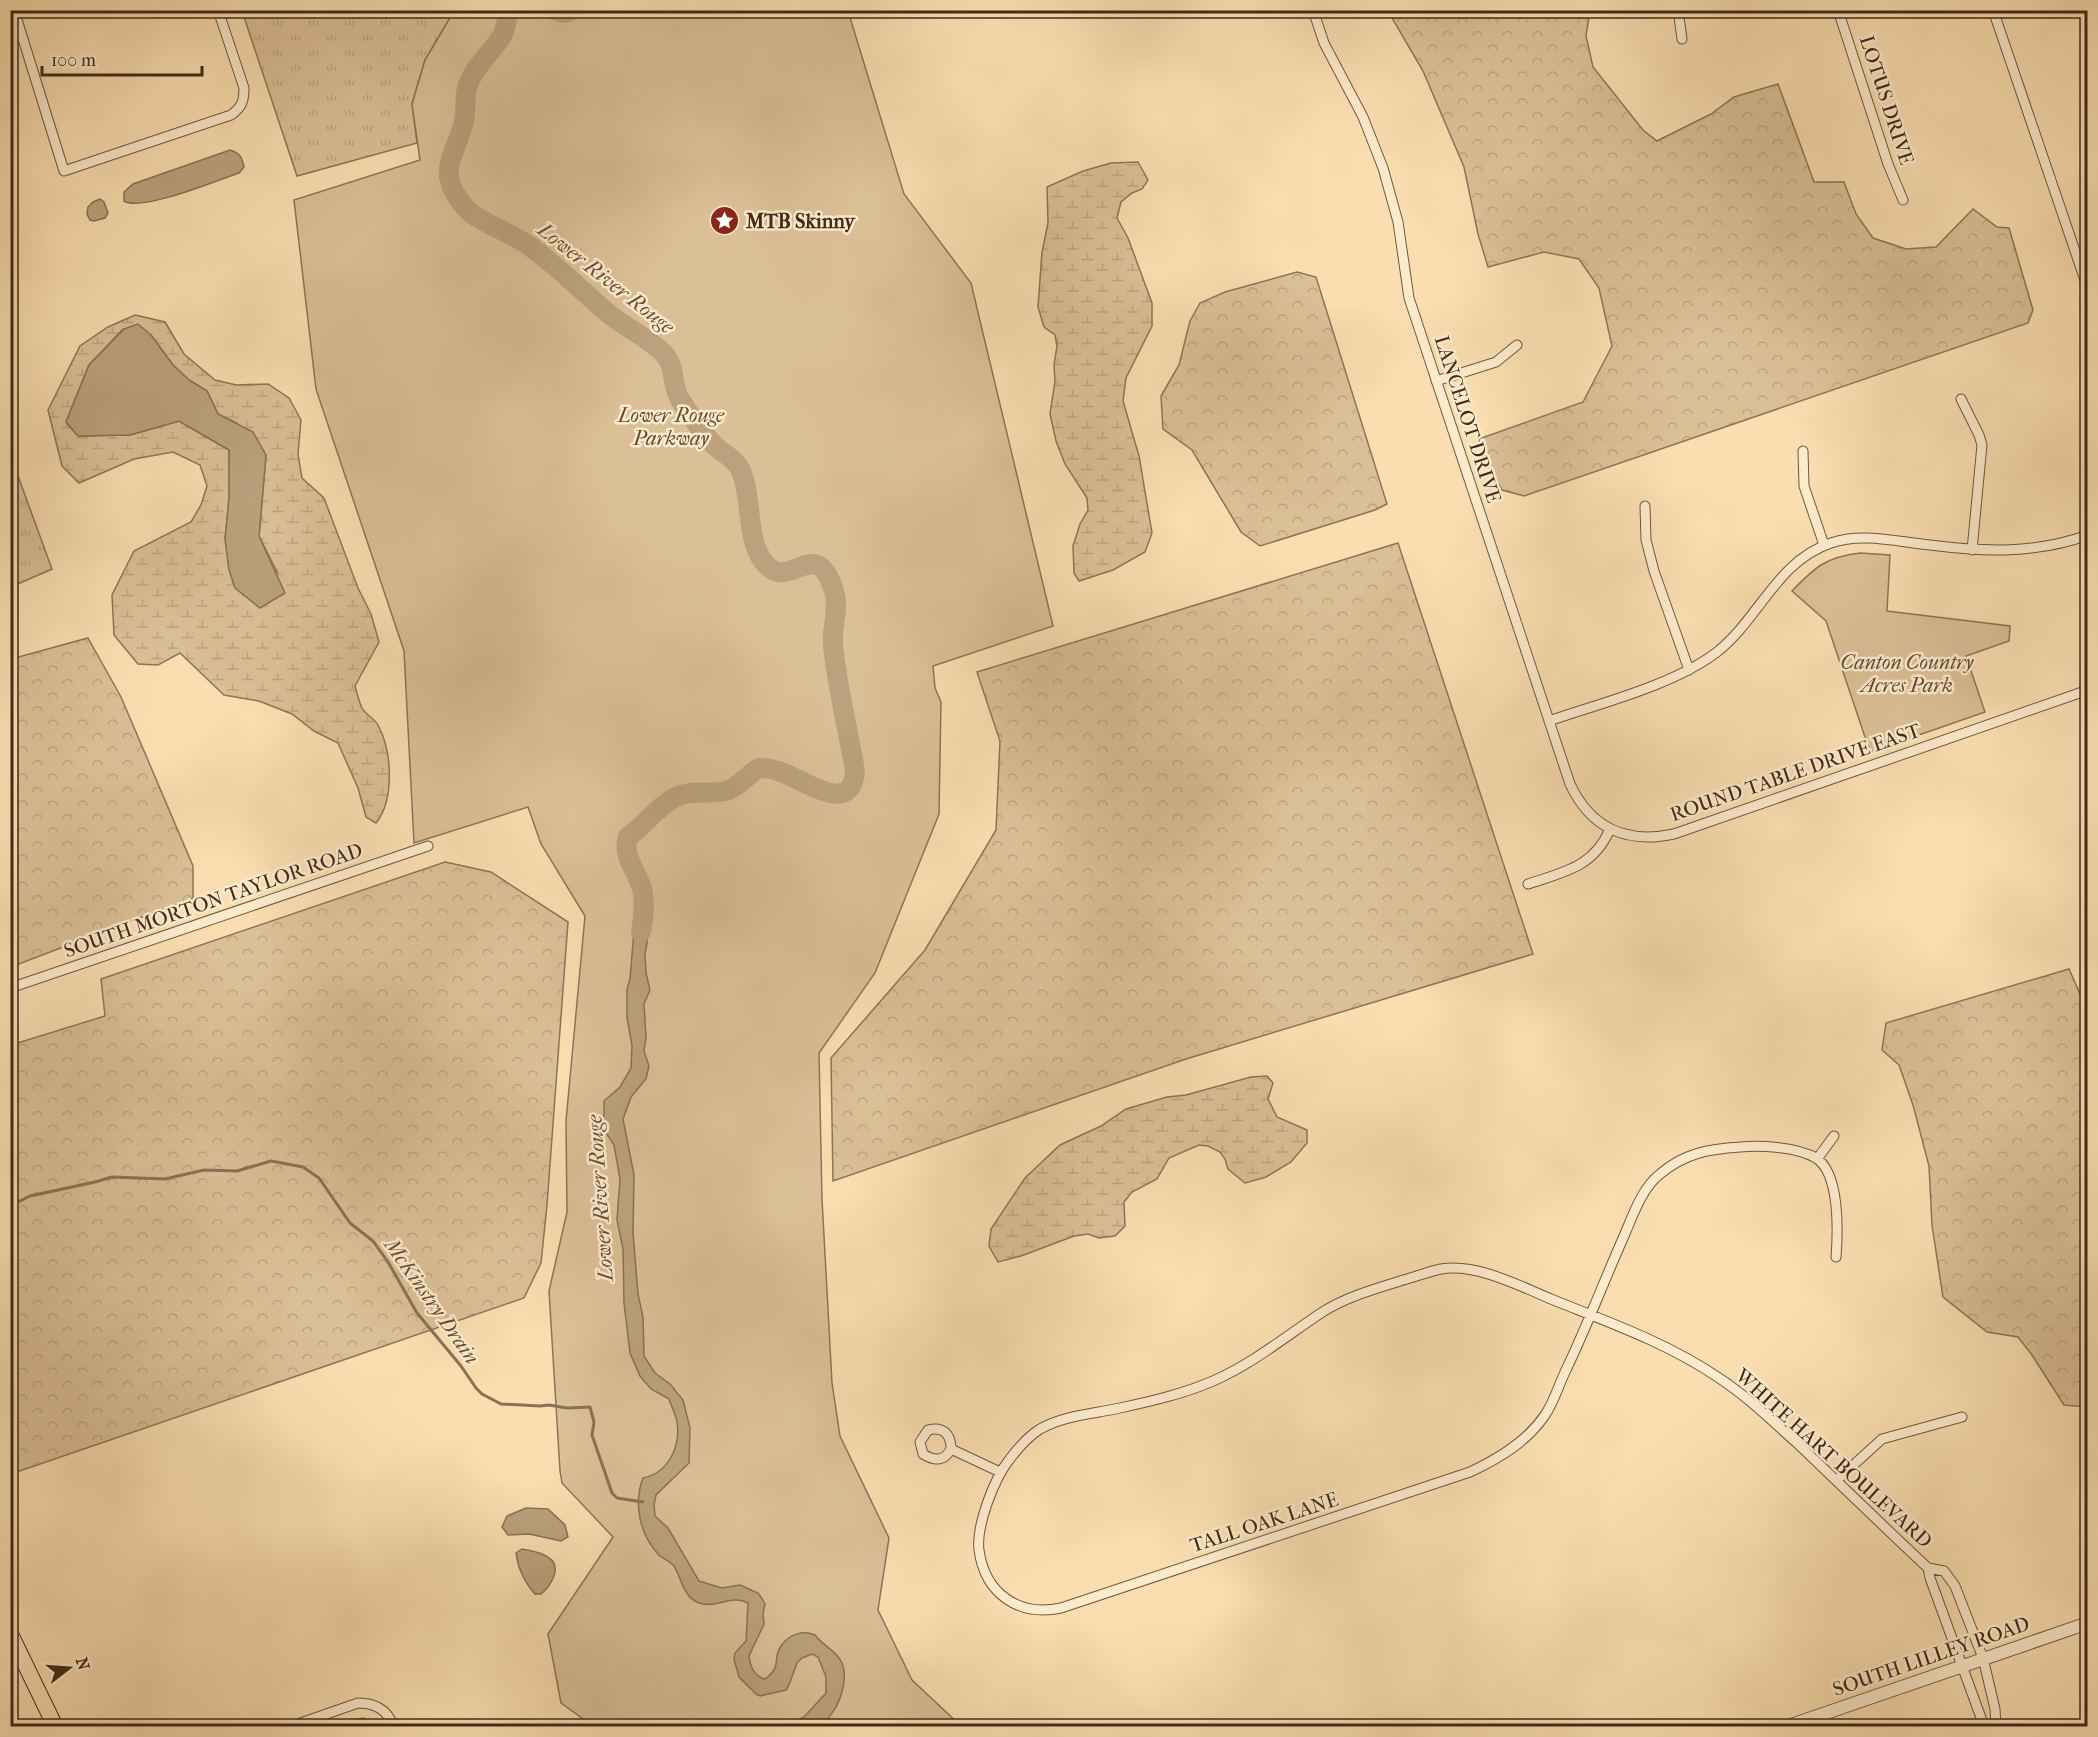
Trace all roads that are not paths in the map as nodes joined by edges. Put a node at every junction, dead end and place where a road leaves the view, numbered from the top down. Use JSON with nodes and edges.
{"nodes":[{"id":1,"x":218,"y":10,"type":"edge"},
{"id":2,"x":1313,"y":10,"type":"edge"},
{"id":3,"x":1678,"y":10,"type":"edge"},
{"id":4,"x":1838,"y":10,"type":"edge"},
{"id":5,"x":1994,"y":10,"type":"edge"},
{"id":6,"x":12,"y":11,"type":"edge"},
{"id":7,"x":1682,"y":39,"type":"dead end"},
{"id":8,"x":1902,"y":200,"type":"dead end"},
{"id":9,"x":2088,"y":289,"type":"edge"},
{"id":10,"x":1517,"y":345,"type":"dead end"},
{"id":11,"x":1436,"y":381,"type":"junction"},
{"id":12,"x":1961,"y":399,"type":"dead end"},
{"id":13,"x":1803,"y":451,"type":"dead end"},
{"id":14,"x":1645,"y":506,"type":"dead end"},
{"id":15,"x":2088,"y":535,"type":"edge"},
{"id":16,"x":1824,"y":545,"type":"junction"},
{"id":17,"x":1972,"y":550,"type":"junction"},
{"id":18,"x":1689,"y":670,"type":"junction"},
{"id":19,"x":2088,"y":690,"type":"edge"},
{"id":20,"x":1549,"y":721,"type":"junction"},
{"id":21,"x":1610,"y":829,"type":"junction"},
{"id":22,"x":428,"y":846,"type":"dead end"},
{"id":23,"x":1528,"y":884,"type":"dead end"},
{"id":24,"x":10,"y":988,"type":"edge"},
{"id":25,"x":1834,"y":1136,"type":"dead end"},
{"id":26,"x":1817,"y":1159,"type":"junction"},
{"id":27,"x":1836,"y":1257,"type":"dead end"},
{"id":28,"x":1592,"y":1316,"type":"junction"},
{"id":29,"x":1962,"y":1417,"type":"dead end"},
{"id":30,"x":951,"y":1449,"type":"dead end"},
{"id":31,"x":1000,"y":1472,"type":"junction"},
{"id":32,"x":1837,"y":1480,"type":"junction"},
{"id":33,"x":1928,"y":1568,"type":"junction"},
{"id":34,"x":2088,"y":1623,"type":"edge"},
{"id":35,"x":10,"y":1633,"type":"edge"},
{"id":36,"x":1983,"y":1658,"type":"junction"},
{"id":37,"x":1962,"y":1665,"type":"junction"},
{"id":38,"x":55,"y":1726,"type":"edge"},
{"id":39,"x":292,"y":1726,"type":"edge"},
{"id":40,"x":393,"y":1726,"type":"edge"},
{"id":41,"x":1788,"y":1726,"type":"edge"},
{"id":42,"x":1984,"y":1726,"type":"edge"},
{"id":43,"x":1996,"y":1726,"type":"edge"}],
"edges":[{"from":1,"to":6,"type":"street"},
{"from":2,"to":11,"type":"street","name":"LANCELOT DRIVE"},
{"from":3,"to":7,"type":"street"},
{"from":4,"to":8,"type":"street","name":"LOTUS DRIVE"},
{"from":5,"to":9,"type":"street"},
{"from":10,"to":11,"type":"street"},
{"from":11,"to":20,"type":"street","name":"LANCELOT DRIVE"},
{"from":12,"to":17,"type":"street"},
{"from":13,"to":16,"type":"street"},
{"from":14,"to":18,"type":"street"},
{"from":15,"to":17,"type":"street"},
{"from":16,"to":17,"type":"street"},
{"from":16,"to":18,"type":"street"},
{"from":18,"to":20,"type":"street"},
{"from":19,"to":21,"type":"street","name":"ROUND TABLE DRIVE EAST"},
{"from":20,"to":21,"type":"street","name":"LANCELOT DRIVE"},
{"from":21,"to":23,"type":"street"},
{"from":22,"to":24,"type":"street","name":"SOUTH MORTON TAYLOR ROAD"},
{"from":25,"to":26,"type":"street"},
{"from":26,"to":27,"type":"street"},
{"from":26,"to":28,"type":"street","name":"TALL OAK LANE"},
{"from":28,"to":31,"type":"street","name":"WHITE HART BOULEVARD"},
{"from":28,"to":31,"type":"street","name":"TALL OAK LANE"},
{"from":28,"to":32,"type":"street","name":"WHITE HART BOULEVARD"},
{"from":29,"to":32,"type":"street"},
{"from":30,"to":31,"type":"street"},
{"from":32,"to":33,"type":"street","name":"WHITE HART BOULEVARD"},
{"from":33,"to":36,"type":"street","name":"WHITE HART BOULEVARD"},
{"from":33,"to":37,"type":"street","name":"WHITE HART BOULEVARD"},
{"from":34,"to":36,"type":"street","name":"SOUTH LILLEY ROAD"},
{"from":35,"to":38,"type":"main road"},
{"from":36,"to":37,"type":"street","name":"SOUTH LILLEY ROAD"},
{"from":36,"to":43,"type":"street","name":"WHITE HART BOULEVARD"},
{"from":37,"to":41,"type":"street","name":"SOUTH LILLEY ROAD"},
{"from":37,"to":42,"type":"street","name":"WHITE HART BOULEVARD"},
{"from":39,"to":40,"type":"street"}]}
